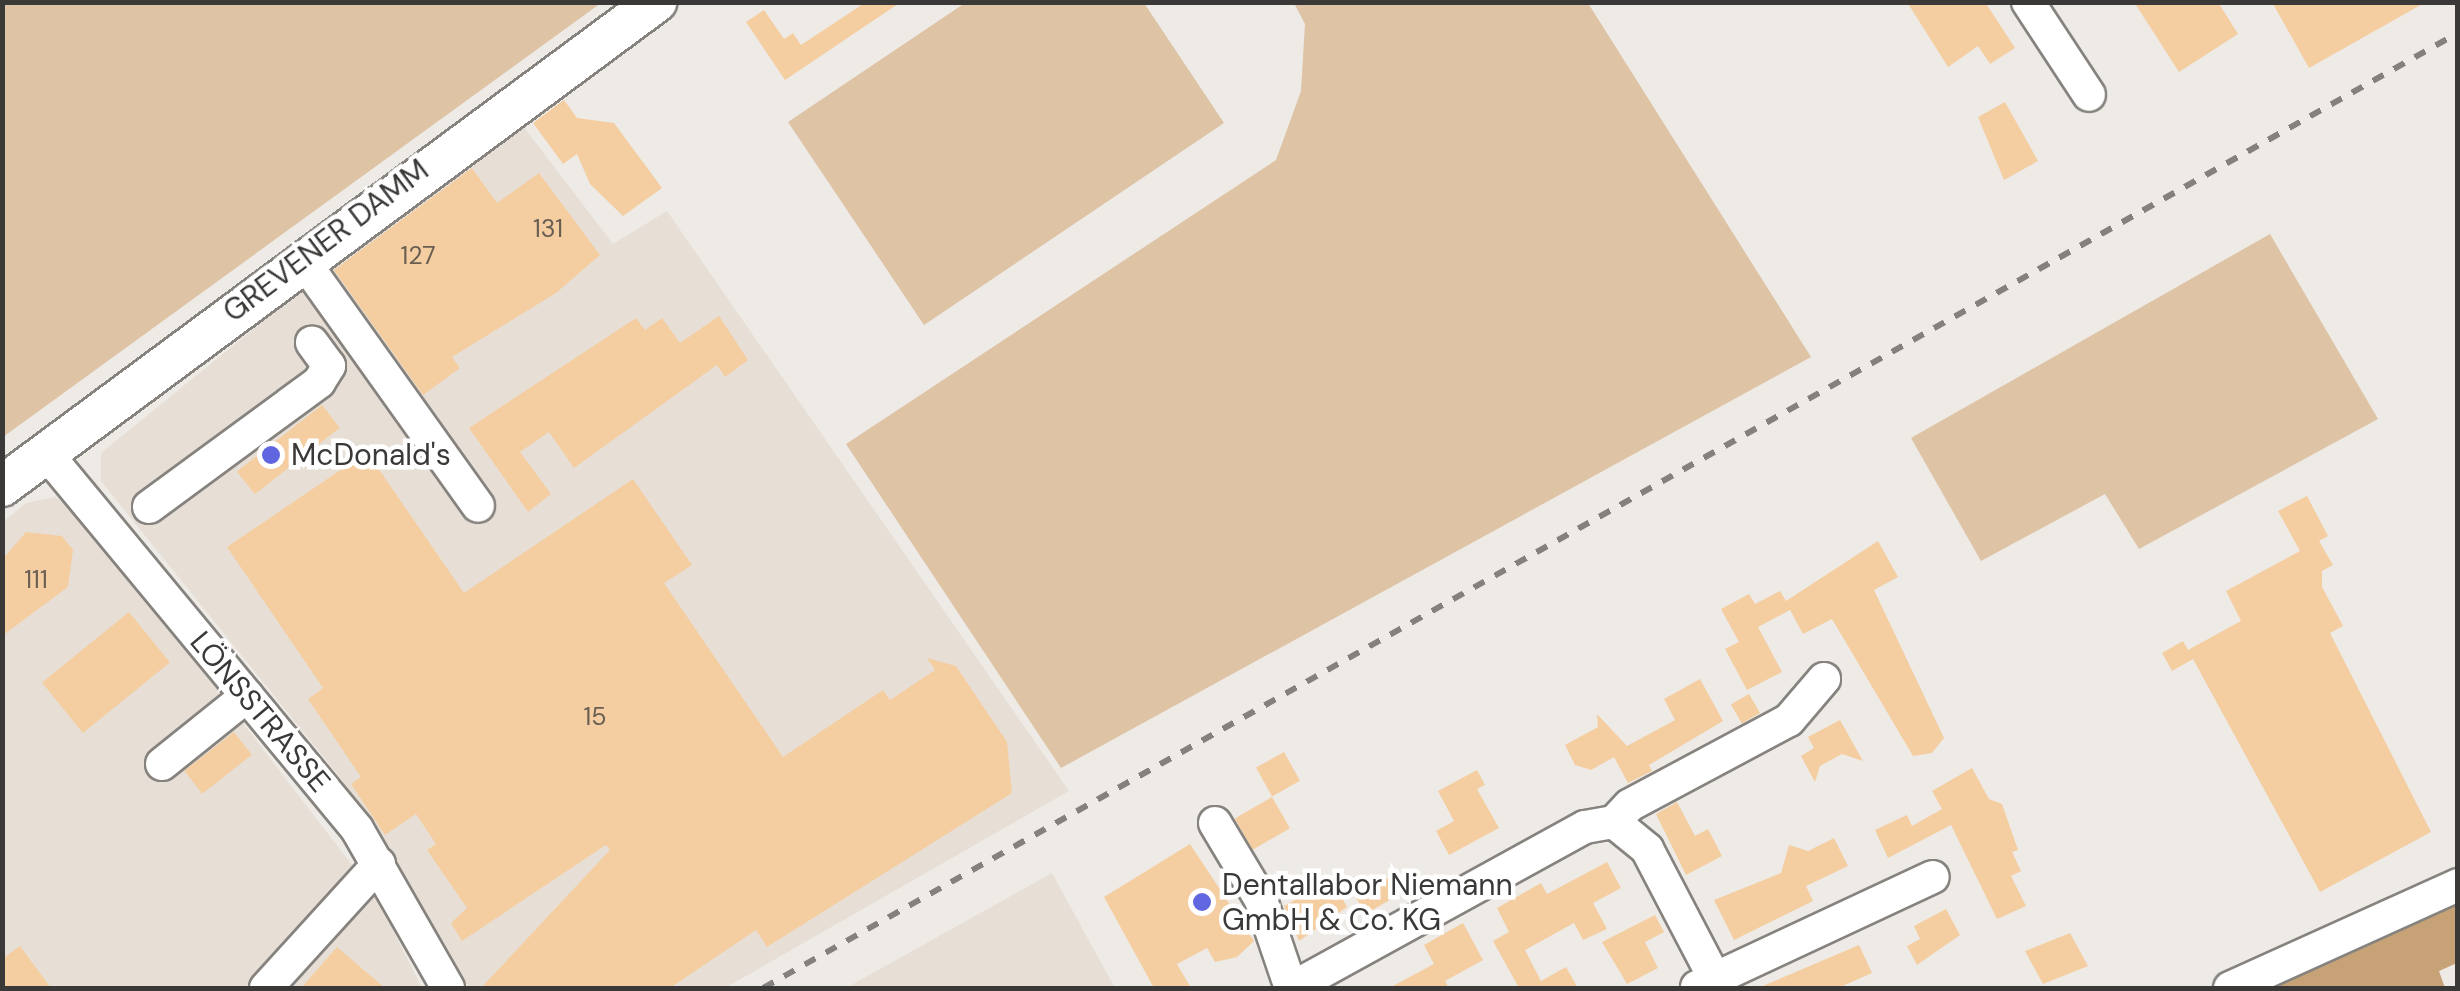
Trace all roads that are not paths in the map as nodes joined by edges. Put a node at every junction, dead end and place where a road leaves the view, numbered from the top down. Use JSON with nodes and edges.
{"nodes":[{"id":1,"x":656,"y":2,"type":"edge"},
{"id":2,"x":2028,"y":2,"type":"edge"},
{"id":3,"x":2088,"y":95,"type":"dead end"},
{"id":4,"x":302,"y":259,"type":"junction"},
{"id":5,"x":312,"y":343,"type":"dead end"},
{"id":6,"x":46,"y":453,"type":"junction"},
{"id":7,"x":2,"y":486,"type":"edge"},
{"id":8,"x":478,"y":506,"type":"dead end"},
{"id":9,"x":149,"y":507,"type":"dead end"},
{"id":10,"x":1824,"y":679,"type":"dead end"},
{"id":11,"x":247,"y":696,"type":"junction"},
{"id":12,"x":162,"y":764,"type":"dead end"},
{"id":13,"x":1614,"y":822,"type":"junction"},
{"id":14,"x":1215,"y":823,"type":"dead end"},
{"id":15,"x":379,"y":864,"type":"junction"},
{"id":16,"x":1933,"y":877,"type":"dead end"},
{"id":17,"x":2458,"y":885,"type":"edge"},
{"id":18,"x":1705,"y":984,"type":"edge"},
{"id":19,"x":266,"y":988,"type":"edge"},
{"id":20,"x":448,"y":988,"type":"edge"},
{"id":21,"x":1292,"y":988,"type":"edge"},
{"id":22,"x":2230,"y":988,"type":"edge"}],
"edges":[{"from":1,"to":4,"type":"main road","name":"GREVENER DAMM"},
{"from":2,"to":3,"type":"street"},
{"from":4,"to":6,"type":"main road","name":"GREVENER DAMM"},
{"from":4,"to":8,"type":"street"},
{"from":5,"to":9,"type":"street"},
{"from":6,"to":7,"type":"main road","name":"GREVENER DAMM"},
{"from":6,"to":11,"type":"street","name":"LÖNSSTRASSE"},
{"from":10,"to":13,"type":"street"},
{"from":11,"to":12,"type":"street"},
{"from":11,"to":15,"type":"street","name":"LÖNSSTRASSE"},
{"from":13,"to":18,"type":"street"},
{"from":13,"to":21,"type":"street"},
{"from":14,"to":21,"type":"street"},
{"from":15,"to":19,"type":"street"},
{"from":15,"to":20,"type":"street","name":"LÖNSSTRASSE"},
{"from":16,"to":18,"type":"street"},
{"from":17,"to":22,"type":"street"}]}
